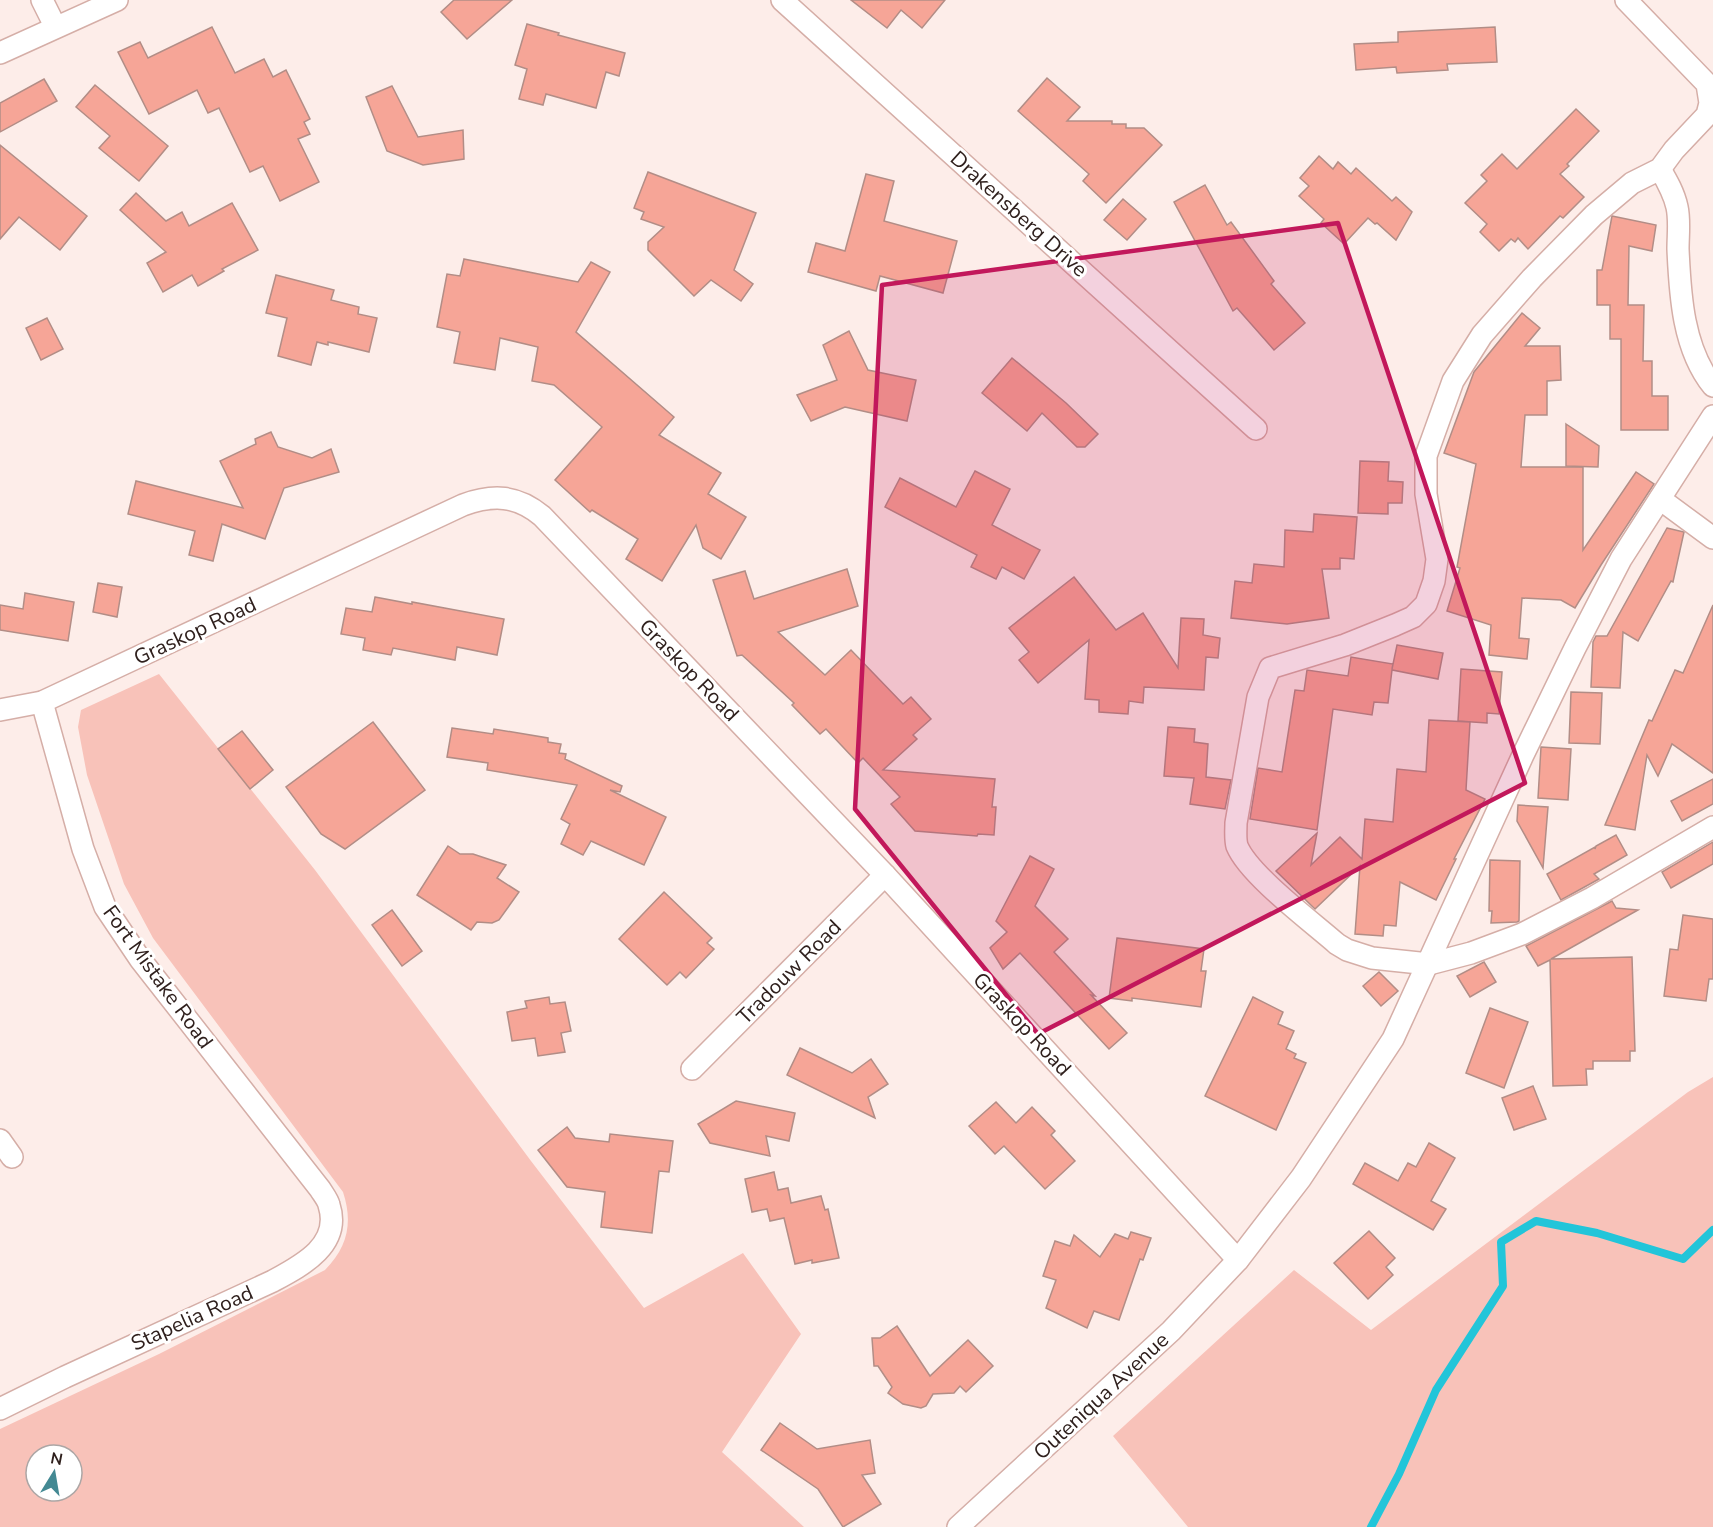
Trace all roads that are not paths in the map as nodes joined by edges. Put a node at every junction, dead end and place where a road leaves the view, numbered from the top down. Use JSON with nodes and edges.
{"nodes":[{"id":1,"x":42,"y":0,"type":"edge"},
{"id":2,"x":117,"y":0,"type":"edge"},
{"id":3,"x":782,"y":0,"type":"edge"},
{"id":4,"x":1626,"y":0,"type":"edge"},
{"id":5,"x":55,"y":26,"type":"junction"},
{"id":6,"x":0,"y":52,"type":"edge"},
{"id":7,"x":1660,"y":169,"type":"junction"},
{"id":8,"x":1713,"y":386,"type":"edge"},
{"id":9,"x":1713,"y":416,"type":"edge"},
{"id":10,"x":1256,"y":429,"type":"dead end"},
{"id":11,"x":1660,"y":499,"type":"junction"},
{"id":12,"x":1713,"y":538,"type":"edge"},
{"id":13,"x":42,"y":702,"type":"junction"},
{"id":14,"x":0,"y":710,"type":"edge"},
{"id":15,"x":1713,"y":826,"type":"edge"},
{"id":16,"x":885,"y":875,"type":"junction"},
{"id":17,"x":1429,"y":964,"type":"junction"},
{"id":18,"x":692,"y":1069,"type":"dead end"},
{"id":19,"x":320,"y":1189,"type":"joint"},
{"id":20,"x":1238,"y":1260,"type":"junction"},
{"id":21,"x":0,"y":1409,"type":"edge"},
{"id":22,"x":958,"y":1527,"type":"edge"}],
"edges":[{"from":1,"to":5,"type":"street"},
{"from":2,"to":5,"type":"street"},
{"from":3,"to":10,"type":"street","name":"Drakensberg Drive"},
{"from":4,"to":7,"type":"street"},
{"from":5,"to":6,"type":"street"},
{"from":7,"to":8,"type":"street"},
{"from":7,"to":17,"type":"street"},
{"from":9,"to":11,"type":"street","name":"Outeniqua Avenue"},
{"from":11,"to":12,"type":"street"},
{"from":11,"to":17,"type":"street","name":"Outeniqua Avenue"},
{"from":13,"to":14,"type":"street","name":"Graskop Road"},
{"from":13,"to":16,"type":"street","name":"Graskop Road"},
{"from":13,"to":19,"type":"street","name":"Fort Mistake Road"},
{"from":15,"to":17,"type":"street"},
{"from":16,"to":18,"type":"street","name":"Tradouw Road"},
{"from":16,"to":20,"type":"street","name":"Graskop Road"},
{"from":17,"to":20,"type":"street","name":"Outeniqua Avenue"},
{"from":19,"to":21,"type":"street","name":"Stapelia Road"},
{"from":20,"to":22,"type":"street","name":"Outeniqua Avenue"}]}
